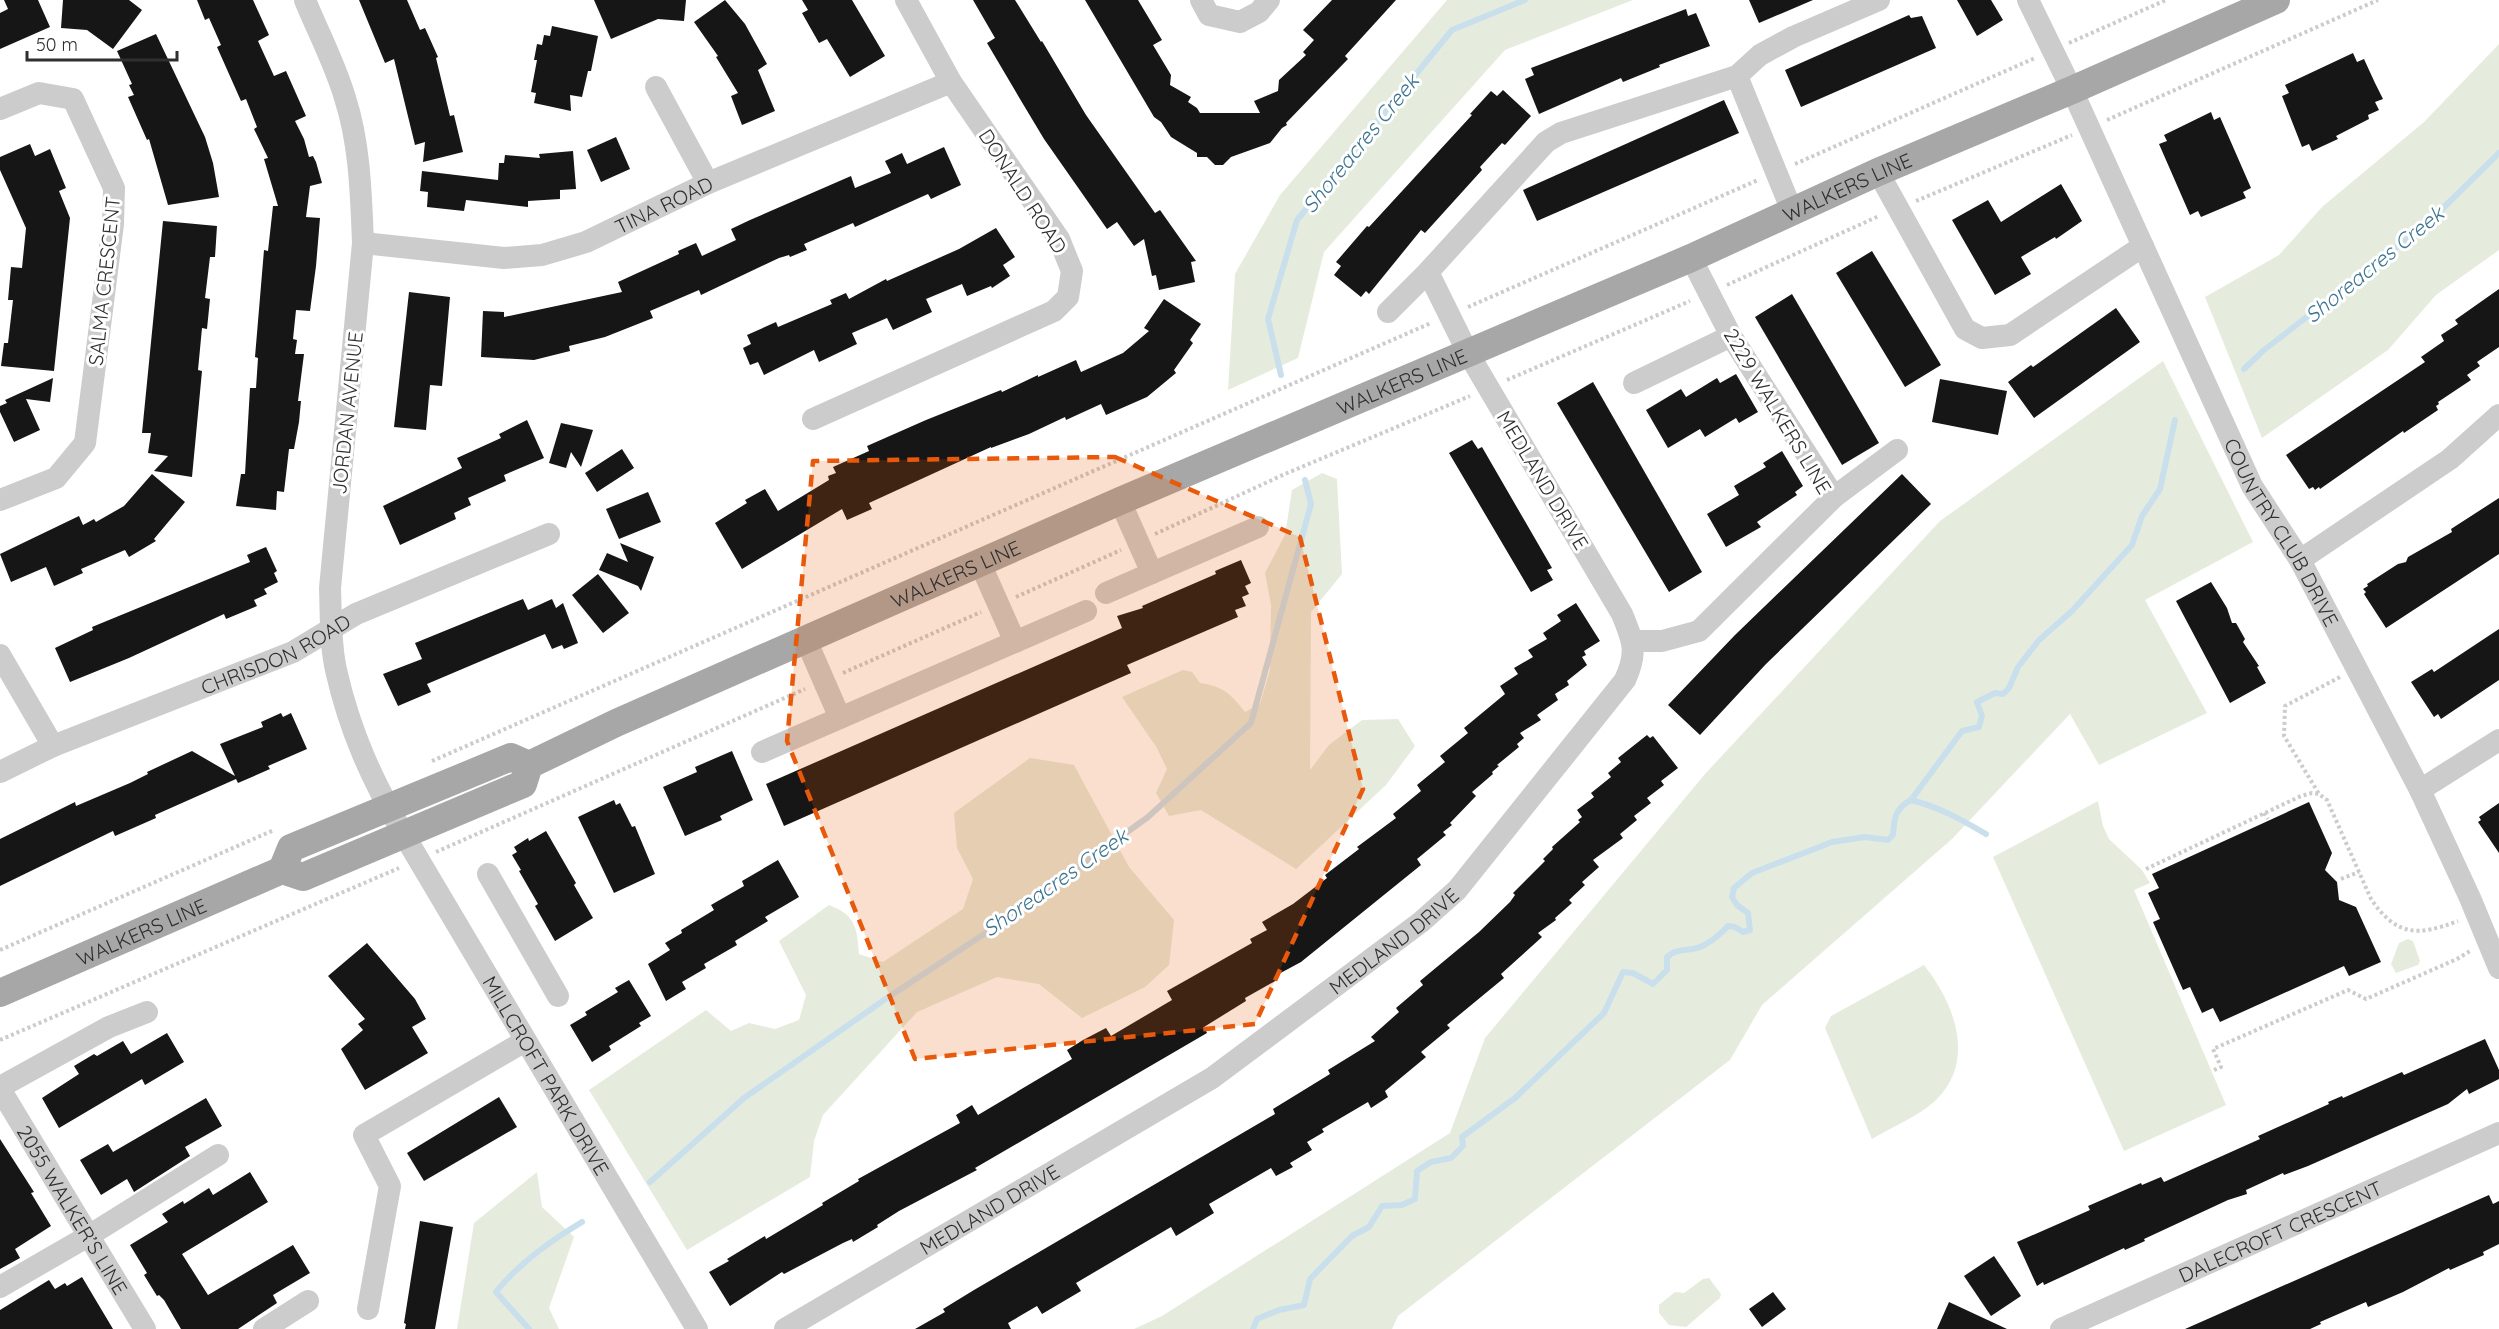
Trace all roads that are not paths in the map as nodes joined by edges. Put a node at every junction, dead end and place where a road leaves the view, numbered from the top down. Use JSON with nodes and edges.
{"nodes":[{"id":1,"x":305,"y":0,"type":"edge"},
{"id":2,"x":906,"y":0,"type":"edge"},
{"id":3,"x":1201,"y":0,"type":"edge"},
{"id":4,"x":1269,"y":0,"type":"edge"},
{"id":5,"x":1879,"y":0,"type":"edge"},
{"id":6,"x":2028,"y":0,"type":"edge"},
{"id":7,"x":2276,"y":0,"type":"edge"},
{"id":8,"x":1737,"y":76,"type":"junction"},
{"id":9,"x":951,"y":82,"type":"junction"},
{"id":10,"x":656,"y":87,"type":"dead end"},
{"id":11,"x":2072,"y":90,"type":"junction"},
{"id":12,"x":0,"y":109,"type":"edge"},
{"id":13,"x":1878,"y":172,"type":"junction"},
{"id":14,"x":708,"y":183,"type":"junction"},
{"id":15,"x":1792,"y":211,"type":"junction"},
{"id":16,"x":363,"y":243,"type":"junction"},
{"id":17,"x":2143,"y":246,"type":"junction"},
{"id":18,"x":1691,"y":258,"type":"junction"},
{"id":19,"x":1428,"y":272,"type":"junction"},
{"id":20,"x":1388,"y":312,"type":"dead end"},
{"id":21,"x":1731,"y":336,"type":"junction"},
{"id":22,"x":1468,"y":353,"type":"junction"},
{"id":23,"x":1635,"y":383,"type":"dead end"},
{"id":24,"x":2499,"y":415,"type":"edge"},
{"id":25,"x":813,"y":419,"type":"dead end"},
{"id":26,"x":1897,"y":450,"type":"dead end"},
{"id":27,"x":1834,"y":497,"type":"junction"},
{"id":28,"x":0,"y":500,"type":"edge"},
{"id":29,"x":1120,"y":501,"type":"junction"},
{"id":30,"x":1258,"y":526,"type":"dead end"},
{"id":31,"x":549,"y":534,"type":"dead end"},
{"id":32,"x":2300,"y":560,"type":"junction"},
{"id":33,"x":980,"y":563,"type":"junction"},
{"id":34,"x":1152,"y":573,"type":"junction"},
{"id":35,"x":1107,"y":593,"type":"dead end"},
{"id":36,"x":1086,"y":611,"type":"dead end"},
{"id":37,"x":331,"y":629,"type":"junction"},
{"id":38,"x":806,"y":640,"type":"junction"},
{"id":39,"x":1633,"y":641,"type":"junction"},
{"id":40,"x":1015,"y":642,"type":"junction"},
{"id":41,"x":0,"y":655,"type":"edge"},
{"id":42,"x":840,"y":718,"type":"junction"},
{"id":43,"x":2499,"y":740,"type":"edge"},
{"id":44,"x":53,"y":746,"type":"junction"},
{"id":45,"x":762,"y":752,"type":"dead end"},
{"id":46,"x":0,"y":771,"type":"edge"},
{"id":47,"x":2420,"y":790,"type":"junction"},
{"id":48,"x":396,"y":822,"type":"junction"},
{"id":49,"x":488,"y":874,"type":"dead end"},
{"id":50,"x":2499,"y":968,"type":"edge"},
{"id":51,"x":0,"y":993,"type":"edge"},
{"id":52,"x":558,"y":996,"type":"dead end"},
{"id":53,"x":147,"y":1012,"type":"dead end"},
{"id":54,"x":525,"y":1041,"type":"junction"},
{"id":55,"x":0,"y":1088,"type":"edge"},
{"id":56,"x":2499,"y":1134,"type":"edge"},
{"id":57,"x":218,"y":1155,"type":"dead end"},
{"id":58,"x":90,"y":1235,"type":"junction"},
{"id":59,"x":0,"y":1287,"type":"edge"},
{"id":60,"x":308,"y":1301,"type":"dead end"},
{"id":61,"x":368,"y":1309,"type":"dead end"},
{"id":62,"x":145,"y":1329,"type":"edge"},
{"id":63,"x":264,"y":1329,"type":"edge"},
{"id":64,"x":697,"y":1329,"type":"edge"},
{"id":65,"x":784,"y":1329,"type":"edge"},
{"id":66,"x":2061,"y":1329,"type":"edge"}],
"edges":[{"from":1,"to":16,"type":"street","name":"JORDAN AVENUE"},
{"from":2,"to":9,"type":"street","name":"DONALD ROAD"},
{"from":3,"to":4,"type":"street"},
{"from":5,"to":8,"type":"street"},
{"from":6,"to":11,"type":"street","name":"COUNTRY CLUB DRIVE"},
{"from":7,"to":11,"type":"main road","name":"WALKERS LINE"},
{"from":8,"to":15,"type":"street"},
{"from":8,"to":19,"type":"street"},
{"from":9,"to":14,"type":"street","name":"TINA ROAD"},
{"from":9,"to":25,"type":"street","name":"DONALD ROAD"},
{"from":10,"to":14,"type":"street"},
{"from":11,"to":13,"type":"main road","name":"WALKERS LINE"},
{"from":11,"to":17,"type":"street","name":"COUNTRY CLUB DRIVE"},
{"from":12,"to":28,"type":"street","name":"SALMA CRESCENT"},
{"from":13,"to":15,"type":"main road","name":"WALKERS LINE"},
{"from":13,"to":17,"type":"street"},
{"from":14,"to":16,"type":"street","name":"TINA ROAD"},
{"from":15,"to":18,"type":"main road","name":"WALKERS LINE"},
{"from":16,"to":37,"type":"street","name":"JORDAN AVENUE"},
{"from":17,"to":32,"type":"street","name":"COUNTRY CLUB DRIVE"},
{"from":18,"to":21,"type":"street","name":"2229 WALKERS LINE"},
{"from":18,"to":22,"type":"main road","name":"WALKERS LINE"},
{"from":19,"to":20,"type":"street"},
{"from":19,"to":22,"type":"street","name":"MEDLAND DRIVE"},
{"from":21,"to":23,"type":"street"},
{"from":21,"to":27,"type":"street","name":"2229 WALKERS LINE"},
{"from":22,"to":29,"type":"main road","name":"WALKERS LINE"},
{"from":22,"to":39,"type":"street","name":"MEDLAND DRIVE"},
{"from":24,"to":32,"type":"street"},
{"from":26,"to":27,"type":"street"},
{"from":27,"to":39,"type":"street","name":"2229 WALKERS LINE"},
{"from":29,"to":33,"type":"main road","name":"WALKERS LINE"},
{"from":29,"to":34,"type":"street"},
{"from":30,"to":34,"type":"street"},
{"from":31,"to":37,"type":"street","name":"CHRISDON ROAD"},
{"from":32,"to":47,"type":"street","name":"COUNTRY CLUB DRIVE"},
{"from":33,"to":38,"type":"main road","name":"WALKERS LINE"},
{"from":33,"to":40,"type":"street"},
{"from":34,"to":35,"type":"street"},
{"from":36,"to":40,"type":"street"},
{"from":37,"to":44,"type":"street","name":"CHRISDON ROAD"},
{"from":37,"to":48,"type":"street","name":"JORDAN AVENUE"},
{"from":38,"to":42,"type":"street"},
{"from":38,"to":48,"type":"main road","name":"WALKERS LINE"},
{"from":39,"to":65,"type":"street","name":"MEDLAND DRIVE"},
{"from":40,"to":42,"type":"street"},
{"from":41,"to":44,"type":"street"},
{"from":42,"to":45,"type":"street"},
{"from":43,"to":47,"type":"street"},
{"from":44,"to":46,"type":"street","name":"CHRISDON ROAD"},
{"from":47,"to":50,"type":"street","name":"COUNTRY CLUB DRIVE"},
{"from":48,"to":51,"type":"main road","name":"WALKERS LINE"},
{"from":48,"to":54,"type":"street","name":"MILLCROFT PARK DRIVE"},
{"from":49,"to":52,"type":"street"},
{"from":53,"to":55,"type":"street"},
{"from":54,"to":61,"type":"street"},
{"from":54,"to":64,"type":"street","name":"MILLCROFT PARK DRIVE"},
{"from":55,"to":58,"type":"street","name":"2055 WALKER’S LINE"},
{"from":56,"to":66,"type":"street","name":"DALECROFT CRESCENT"},
{"from":57,"to":58,"type":"street"},
{"from":58,"to":59,"type":"street"},
{"from":58,"to":62,"type":"street","name":"2055 WALKER’S LINE"},
{"from":60,"to":63,"type":"street"}]}
